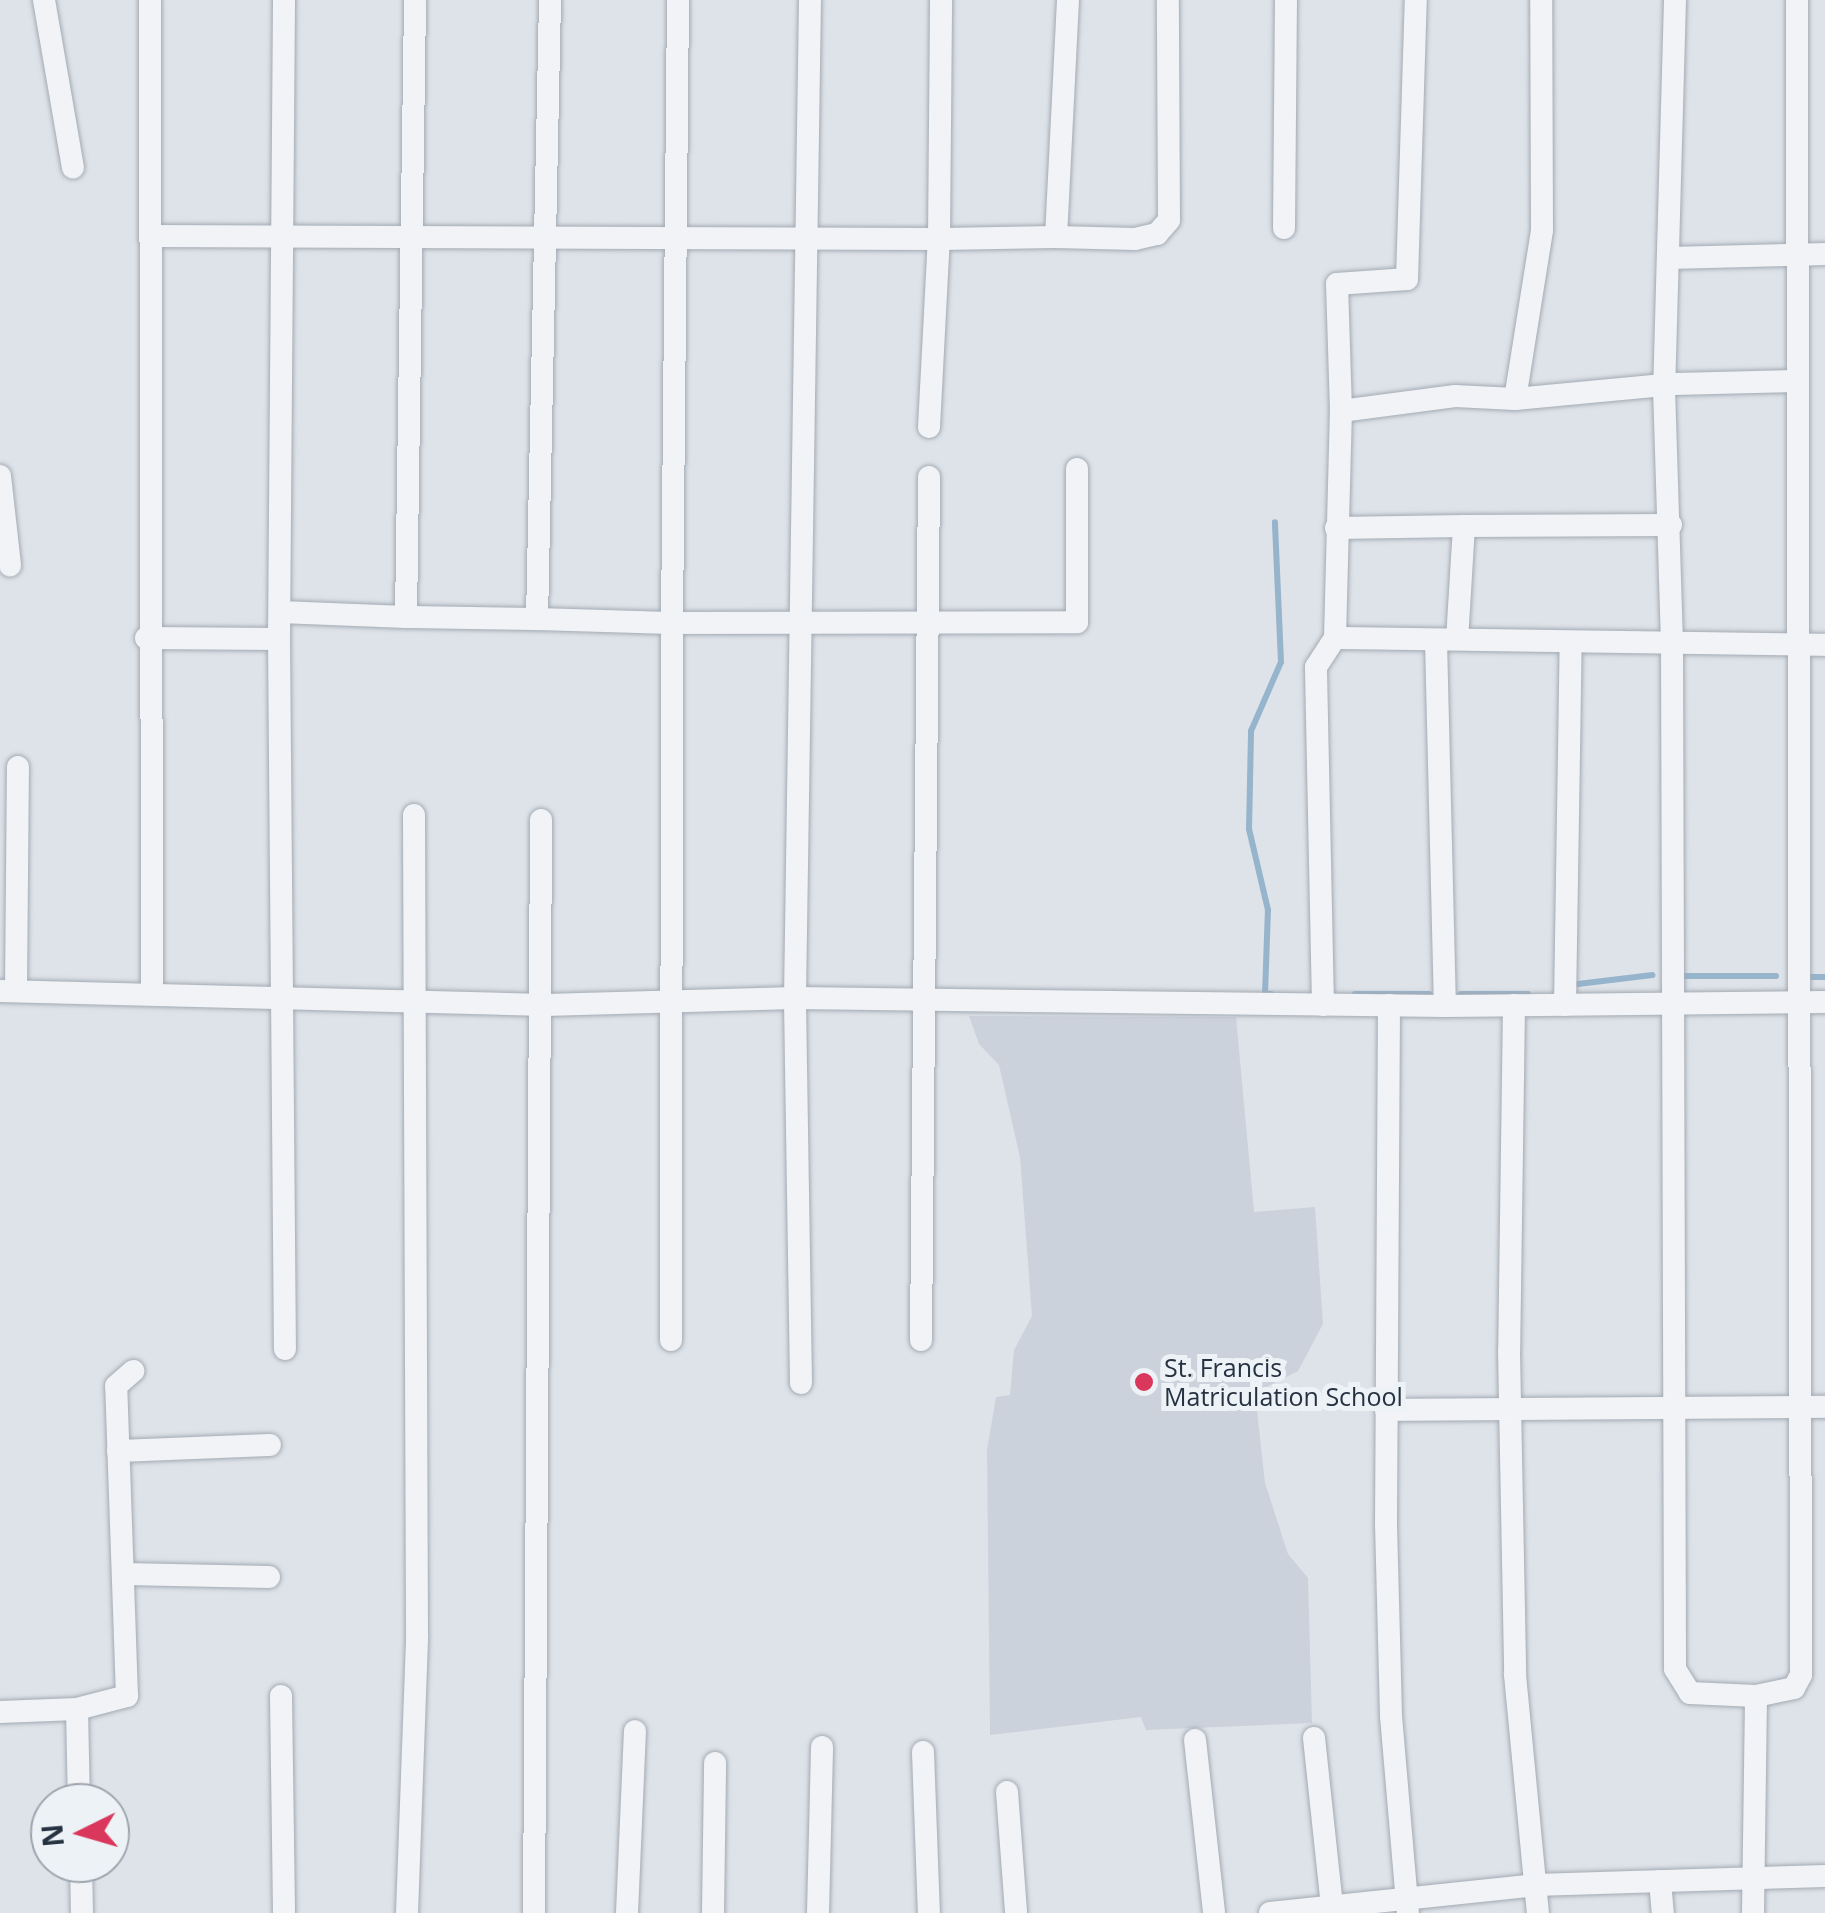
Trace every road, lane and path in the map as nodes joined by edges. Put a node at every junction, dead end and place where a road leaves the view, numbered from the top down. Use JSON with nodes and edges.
{"nodes":[{"id":1,"x":44,"y":0,"type":"edge"},
{"id":2,"x":150,"y":0,"type":"edge"},
{"id":3,"x":284,"y":0,"type":"edge"},
{"id":4,"x":416,"y":0,"type":"edge"},
{"id":5,"x":550,"y":0,"type":"edge"},
{"id":6,"x":678,"y":0,"type":"edge"},
{"id":7,"x":810,"y":0,"type":"edge"},
{"id":8,"x":941,"y":0,"type":"edge"},
{"id":9,"x":1068,"y":0,"type":"edge"},
{"id":10,"x":1168,"y":0,"type":"edge"},
{"id":11,"x":1286,"y":0,"type":"edge"},
{"id":12,"x":1416,"y":0,"type":"edge"},
{"id":13,"x":1541,"y":0,"type":"edge"},
{"id":14,"x":1676,"y":0,"type":"edge"},
{"id":15,"x":1797,"y":0,"type":"edge"},
{"id":16,"x":73,"y":168,"type":"dead end"},
{"id":17,"x":1284,"y":228,"type":"dead end"},
{"id":18,"x":282,"y":234,"type":"junction"},
{"id":19,"x":416,"y":235,"type":"junction"},
{"id":20,"x":150,"y":236,"type":"junction"},
{"id":21,"x":547,"y":237,"type":"junction"},
{"id":22,"x":1056,"y":238,"type":"junction"},
{"id":23,"x":939,"y":239,"type":"junction"},
{"id":24,"x":807,"y":240,"type":"junction"},
{"id":25,"x":676,"y":241,"type":"junction"},
{"id":26,"x":1796,"y":253,"type":"junction"},
{"id":27,"x":1825,"y":254,"type":"edge"},
{"id":28,"x":1670,"y":258,"type":"junction"},
{"id":29,"x":1796,"y":381,"type":"junction"},
{"id":30,"x":1664,"y":388,"type":"junction"},
{"id":31,"x":1515,"y":399,"type":"junction"},
{"id":32,"x":1341,"y":411,"type":"junction"},
{"id":33,"x":930,"y":427,"type":"dead end"},
{"id":34,"x":1077,"y":470,"type":"dead end"},
{"id":35,"x":0,"y":476,"type":"edge"},
{"id":36,"x":928,"y":477,"type":"dead end"},
{"id":37,"x":1464,"y":526,"type":"junction"},
{"id":38,"x":1671,"y":526,"type":"junction"},
{"id":39,"x":1336,"y":528,"type":"junction"},
{"id":40,"x":10,"y":565,"type":"dead end"},
{"id":41,"x":280,"y":612,"type":"junction"},
{"id":42,"x":406,"y":617,"type":"junction"},
{"id":43,"x":799,"y":618,"type":"junction"},
{"id":44,"x":537,"y":619,"type":"junction"},
{"id":45,"x":924,"y":620,"type":"junction"},
{"id":46,"x":672,"y":622,"type":"junction"},
{"id":47,"x":146,"y":638,"type":"junction"},
{"id":48,"x":279,"y":638,"type":"junction"},
{"id":49,"x":1335,"y":638,"type":"junction"},
{"id":50,"x":1447,"y":640,"type":"junction"},
{"id":51,"x":1571,"y":642,"type":"junction"},
{"id":52,"x":1672,"y":644,"type":"junction"},
{"id":53,"x":1825,"y":644,"type":"edge"},
{"id":54,"x":1798,"y":646,"type":"junction"},
{"id":55,"x":18,"y":767,"type":"dead end"},
{"id":56,"x":414,"y":815,"type":"dead end"},
{"id":57,"x":541,"y":820,"type":"dead end"},
{"id":58,"x":8,"y":990,"type":"edge"},
{"id":59,"x":152,"y":993,"type":"junction"},
{"id":60,"x":284,"y":997,"type":"junction"},
{"id":61,"x":796,"y":998,"type":"junction"},
{"id":62,"x":414,"y":1000,"type":"junction"},
{"id":63,"x":673,"y":1002,"type":"junction"},
{"id":64,"x":922,"y":1002,"type":"junction"},
{"id":65,"x":1795,"y":1002,"type":"junction"},
{"id":66,"x":1825,"y":1002,"type":"edge"},
{"id":67,"x":1672,"y":1004,"type":"junction"},
{"id":68,"x":545,"y":1005,"type":"junction"},
{"id":69,"x":1324,"y":1005,"type":"junction"},
{"id":70,"x":1565,"y":1005,"type":"junction"},
{"id":71,"x":1389,"y":1006,"type":"junction"},
{"id":72,"x":1445,"y":1006,"type":"junction"},
{"id":73,"x":1514,"y":1006,"type":"junction"},
{"id":74,"x":671,"y":1340,"type":"dead end"},
{"id":75,"x":921,"y":1340,"type":"dead end"},
{"id":76,"x":285,"y":1349,"type":"dead end"},
{"id":77,"x":133,"y":1371,"type":"dead end"},
{"id":78,"x":801,"y":1383,"type":"dead end"},
{"id":79,"x":1672,"y":1407,"type":"junction"},
{"id":80,"x":1800,"y":1407,"type":"junction"},
{"id":81,"x":1825,"y":1407,"type":"edge"},
{"id":82,"x":1510,"y":1408,"type":"junction"},
{"id":83,"x":1386,"y":1410,"type":"junction"},
{"id":84,"x":270,"y":1445,"type":"dead end"},
{"id":85,"x":118,"y":1451,"type":"junction"},
{"id":86,"x":124,"y":1574,"type":"junction"},
{"id":87,"x":269,"y":1577,"type":"dead end"},
{"id":88,"x":281,"y":1696,"type":"dead end"},
{"id":89,"x":1756,"y":1696,"type":"junction"},
{"id":90,"x":77,"y":1708,"type":"junction"},
{"id":91,"x":0,"y":1712,"type":"edge"},
{"id":92,"x":636,"y":1731,"type":"dead end"},
{"id":93,"x":1314,"y":1738,"type":"dead end"},
{"id":94,"x":1195,"y":1740,"type":"dead end"},
{"id":95,"x":822,"y":1747,"type":"dead end"},
{"id":96,"x":923,"y":1752,"type":"dead end"},
{"id":97,"x":715,"y":1762,"type":"dead end"},
{"id":98,"x":79,"y":1783,"type":"edge"},
{"id":99,"x":1008,"y":1792,"type":"dead end"},
{"id":100,"x":1753,"y":1875,"type":"junction"},
{"id":101,"x":1825,"y":1876,"type":"edge"},
{"id":102,"x":1660,"y":1881,"type":"junction"},
{"id":103,"x":81,"y":1883,"type":"edge"},
{"id":104,"x":1536,"y":1885,"type":"junction"},
{"id":105,"x":1332,"y":1906,"type":"junction"},
{"id":106,"x":1407,"y":1906,"type":"edge"},
{"id":107,"x":82,"y":1913,"type":"edge"},
{"id":108,"x":284,"y":1913,"type":"edge"},
{"id":109,"x":408,"y":1913,"type":"edge"},
{"id":110,"x":534,"y":1913,"type":"edge"},
{"id":111,"x":627,"y":1913,"type":"edge"},
{"id":112,"x":713,"y":1913,"type":"edge"},
{"id":113,"x":818,"y":1913,"type":"edge"},
{"id":114,"x":929,"y":1913,"type":"edge"},
{"id":115,"x":1016,"y":1913,"type":"edge"},
{"id":116,"x":1214,"y":1913,"type":"edge"},
{"id":117,"x":1270,"y":1913,"type":"edge"},
{"id":118,"x":1538,"y":1913,"type":"edge"},
{"id":119,"x":1663,"y":1913,"type":"edge"},
{"id":120,"x":1754,"y":1913,"type":"edge"}],
"edges":[{"from":1,"to":16,"type":"street"},
{"from":2,"to":20,"type":"street"},
{"from":3,"to":18,"type":"street"},
{"from":4,"to":19,"type":"street"},
{"from":5,"to":21,"type":"street"},
{"from":6,"to":25,"type":"street"},
{"from":7,"to":24,"type":"street"},
{"from":8,"to":23,"type":"street"},
{"from":9,"to":22,"type":"street"},
{"from":10,"to":22,"type":"street"},
{"from":11,"to":17,"type":"street"},
{"from":12,"to":32,"type":"street"},
{"from":13,"to":31,"type":"street"},
{"from":14,"to":28,"type":"street"},
{"from":15,"to":26,"type":"street"},
{"from":18,"to":19,"type":"street"},
{"from":18,"to":20,"type":"street"},
{"from":18,"to":41,"type":"street"},
{"from":19,"to":21,"type":"street"},
{"from":19,"to":42,"type":"street"},
{"from":20,"to":47,"type":"street"},
{"from":21,"to":25,"type":"street"},
{"from":21,"to":44,"type":"street"},
{"from":22,"to":23,"type":"street"},
{"from":23,"to":24,"type":"street"},
{"from":23,"to":33,"type":"street"},
{"from":24,"to":25,"type":"street"},
{"from":24,"to":43,"type":"street"},
{"from":25,"to":46,"type":"street"},
{"from":26,"to":27,"type":"street"},
{"from":26,"to":28,"type":"street"},
{"from":26,"to":29,"type":"street"},
{"from":28,"to":30,"type":"street"},
{"from":29,"to":30,"type":"street"},
{"from":29,"to":54,"type":"street"},
{"from":30,"to":31,"type":"street"},
{"from":30,"to":38,"type":"street"},
{"from":31,"to":32,"type":"street"},
{"from":32,"to":39,"type":"street"},
{"from":34,"to":45,"type":"street"},
{"from":35,"to":40,"type":"street"},
{"from":36,"to":45,"type":"street"},
{"from":37,"to":38,"type":"street"},
{"from":37,"to":39,"type":"street"},
{"from":37,"to":50,"type":"street"},
{"from":38,"to":52,"type":"street"},
{"from":39,"to":49,"type":"street"},
{"from":41,"to":42,"type":"street"},
{"from":41,"to":48,"type":"street"},
{"from":42,"to":44,"type":"street"},
{"from":43,"to":45,"type":"street"},
{"from":43,"to":46,"type":"street"},
{"from":43,"to":61,"type":"street"},
{"from":44,"to":46,"type":"street"},
{"from":45,"to":64,"type":"street"},
{"from":46,"to":63,"type":"street"},
{"from":47,"to":48,"type":"street"},
{"from":47,"to":59,"type":"street"},
{"from":48,"to":60,"type":"street"},
{"from":49,"to":50,"type":"street"},
{"from":49,"to":69,"type":"street"},
{"from":50,"to":51,"type":"street"},
{"from":50,"to":72,"type":"street"},
{"from":51,"to":52,"type":"street"},
{"from":51,"to":70,"type":"street"},
{"from":52,"to":54,"type":"street"},
{"from":52,"to":67,"type":"street"},
{"from":53,"to":54,"type":"street"},
{"from":54,"to":65,"type":"street"},
{"from":55,"to":58,"type":"street"},
{"from":56,"to":62,"type":"street"},
{"from":57,"to":68,"type":"street"},
{"from":58,"to":59,"type":"street"},
{"from":59,"to":60,"type":"street"},
{"from":60,"to":62,"type":"street"},
{"from":60,"to":76,"type":"street"},
{"from":61,"to":63,"type":"street"},
{"from":61,"to":64,"type":"street"},
{"from":61,"to":78,"type":"street"},
{"from":62,"to":68,"type":"street"},
{"from":62,"to":109,"type":"street"},
{"from":63,"to":68,"type":"street"},
{"from":63,"to":74,"type":"street"},
{"from":64,"to":69,"type":"street"},
{"from":64,"to":75,"type":"street"},
{"from":65,"to":66,"type":"street"},
{"from":65,"to":67,"type":"street"},
{"from":65,"to":80,"type":"street"},
{"from":67,"to":70,"type":"street"},
{"from":67,"to":79,"type":"street"},
{"from":68,"to":110,"type":"street"},
{"from":69,"to":71,"type":"street"},
{"from":70,"to":73,"type":"street"},
{"from":71,"to":72,"type":"street"},
{"from":71,"to":83,"type":"street"},
{"from":72,"to":73,"type":"street"},
{"from":73,"to":82,"type":"street"},
{"from":77,"to":85,"type":"street"},
{"from":79,"to":80,"type":"street"},
{"from":79,"to":82,"type":"street"},
{"from":79,"to":89,"type":"street"},
{"from":80,"to":81,"type":"street"},
{"from":80,"to":89,"type":"street"},
{"from":82,"to":83,"type":"street"},
{"from":82,"to":104,"type":"street"},
{"from":83,"to":106,"type":"street"},
{"from":84,"to":85,"type":"street"},
{"from":85,"to":86,"type":"street"},
{"from":86,"to":87,"type":"street"},
{"from":86,"to":90,"type":"street"},
{"from":88,"to":108,"type":"street"},
{"from":89,"to":100,"type":"street"},
{"from":90,"to":91,"type":"street"},
{"from":90,"to":98,"type":"street"},
{"from":92,"to":111,"type":"street"},
{"from":93,"to":105,"type":"street"},
{"from":94,"to":116,"type":"street"},
{"from":95,"to":113,"type":"street"},
{"from":96,"to":114,"type":"street"},
{"from":97,"to":112,"type":"street"},
{"from":99,"to":115,"type":"street"},
{"from":100,"to":101,"type":"street"},
{"from":100,"to":102,"type":"street"},
{"from":100,"to":120,"type":"street"},
{"from":102,"to":104,"type":"street"},
{"from":102,"to":119,"type":"street"},
{"from":103,"to":107,"type":"street"},
{"from":104,"to":106,"type":"street"},
{"from":104,"to":118,"type":"street"},
{"from":105,"to":106,"type":"street"},
{"from":105,"to":117,"type":"street"}]}
